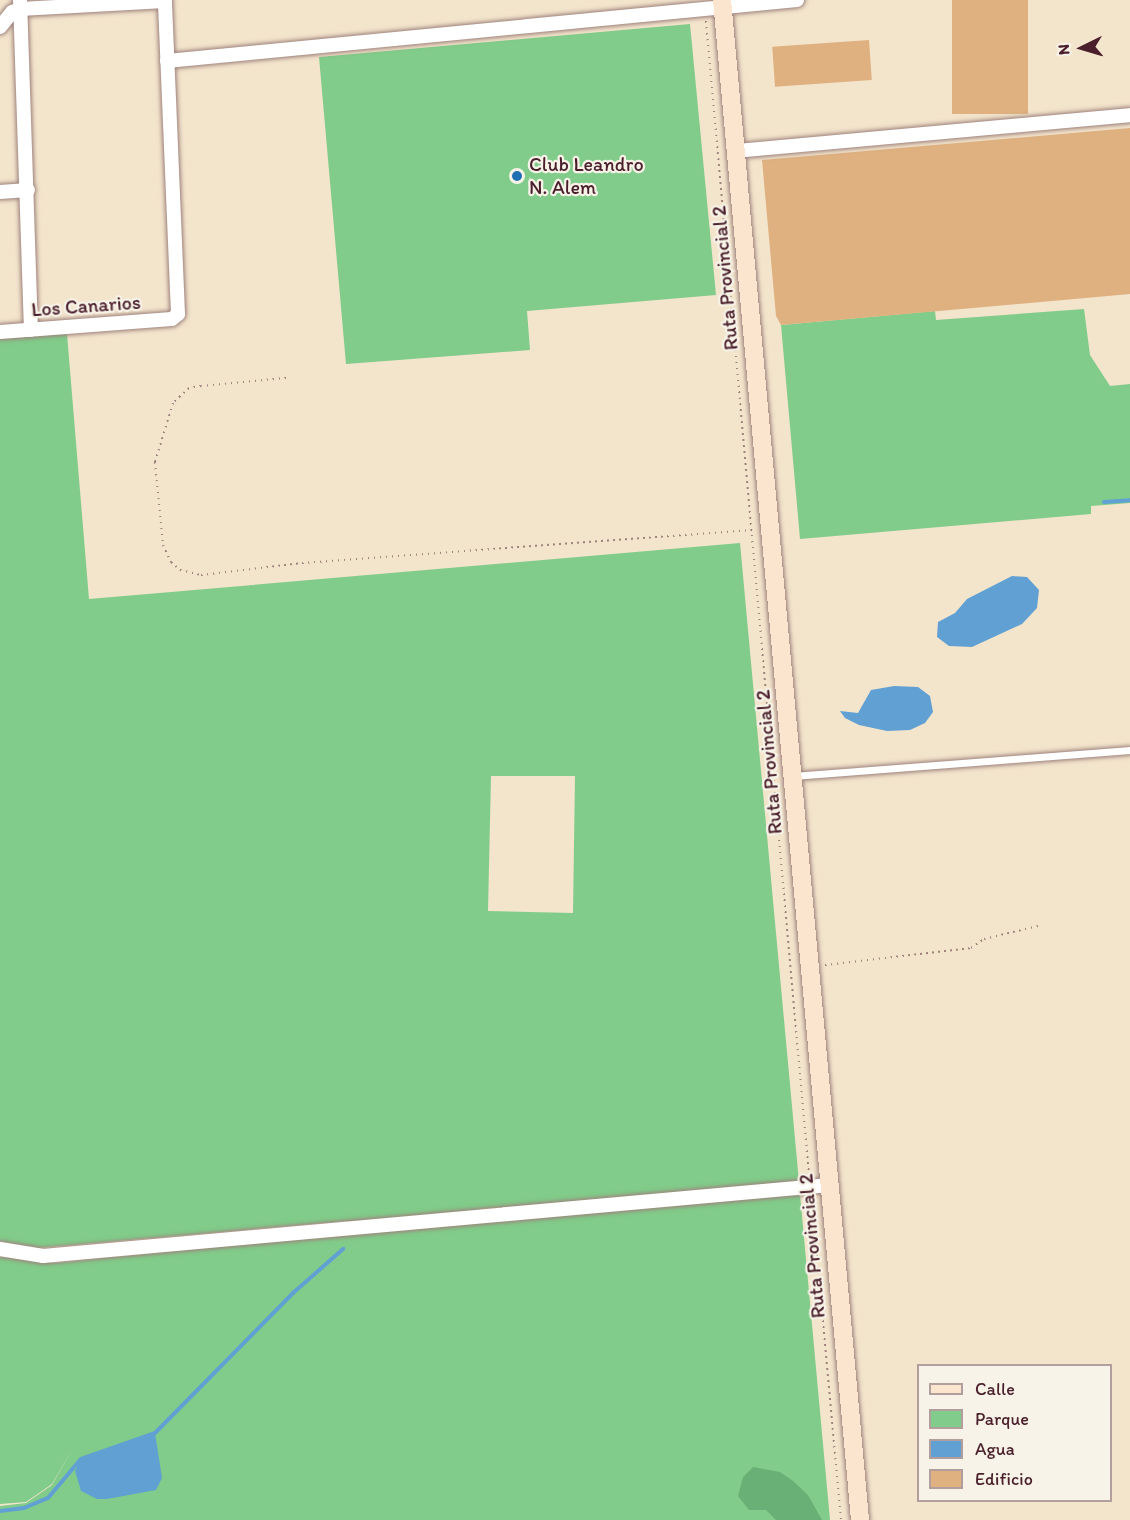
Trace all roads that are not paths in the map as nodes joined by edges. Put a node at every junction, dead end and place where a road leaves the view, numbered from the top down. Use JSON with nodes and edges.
{"nodes":[{"id":1,"x":165,"y":0,"type":"edge"},
{"id":2,"x":797,"y":0,"type":"edge"},
{"id":3,"x":717,"y":4,"type":"edge"},
{"id":4,"x":20,"y":5,"type":"edge"},
{"id":5,"x":0,"y":27,"type":"edge"},
{"id":6,"x":167,"y":61,"type":"junction"},
{"id":7,"x":1130,"y":115,"type":"edge"},
{"id":8,"x":736,"y":152,"type":"junction"},
{"id":9,"x":28,"y":190,"type":"junction"},
{"id":10,"x":0,"y":192,"type":"edge"},
{"id":11,"x":31,"y":330,"type":"junction"},
{"id":12,"x":0,"y":332,"type":"edge"},
{"id":13,"x":1130,"y":750,"type":"edge"},
{"id":14,"x":793,"y":776,"type":"junction"},
{"id":15,"x":830,"y":1185,"type":"junction"},
{"id":16,"x":0,"y":1249,"type":"edge"},
{"id":17,"x":860,"y":1520,"type":"edge"}],
"edges":[{"from":1,"to":4,"type":"street"},
{"from":1,"to":6,"type":"street"},
{"from":2,"to":3,"type":"street"},
{"from":3,"to":6,"type":"street"},
{"from":3,"to":8,"type":"main road","name":"Ruta Provincial 2"},
{"from":4,"to":5,"type":"street"},
{"from":4,"to":9,"type":"street"},
{"from":6,"to":11,"type":"street","name":"Los Canarios"},
{"from":7,"to":8,"type":"street"},
{"from":8,"to":14,"type":"main road","name":"Ruta Provincial 2"},
{"from":9,"to":10,"type":"street"},
{"from":9,"to":11,"type":"street"},
{"from":11,"to":12,"type":"street","name":"Los Canarios"},
{"from":13,"to":14,"type":"lane"},
{"from":14,"to":15,"type":"main road","name":"Ruta Provincial 2"},
{"from":15,"to":16,"type":"street"},
{"from":15,"to":17,"type":"main road","name":"Ruta Provincial 2"}]}
